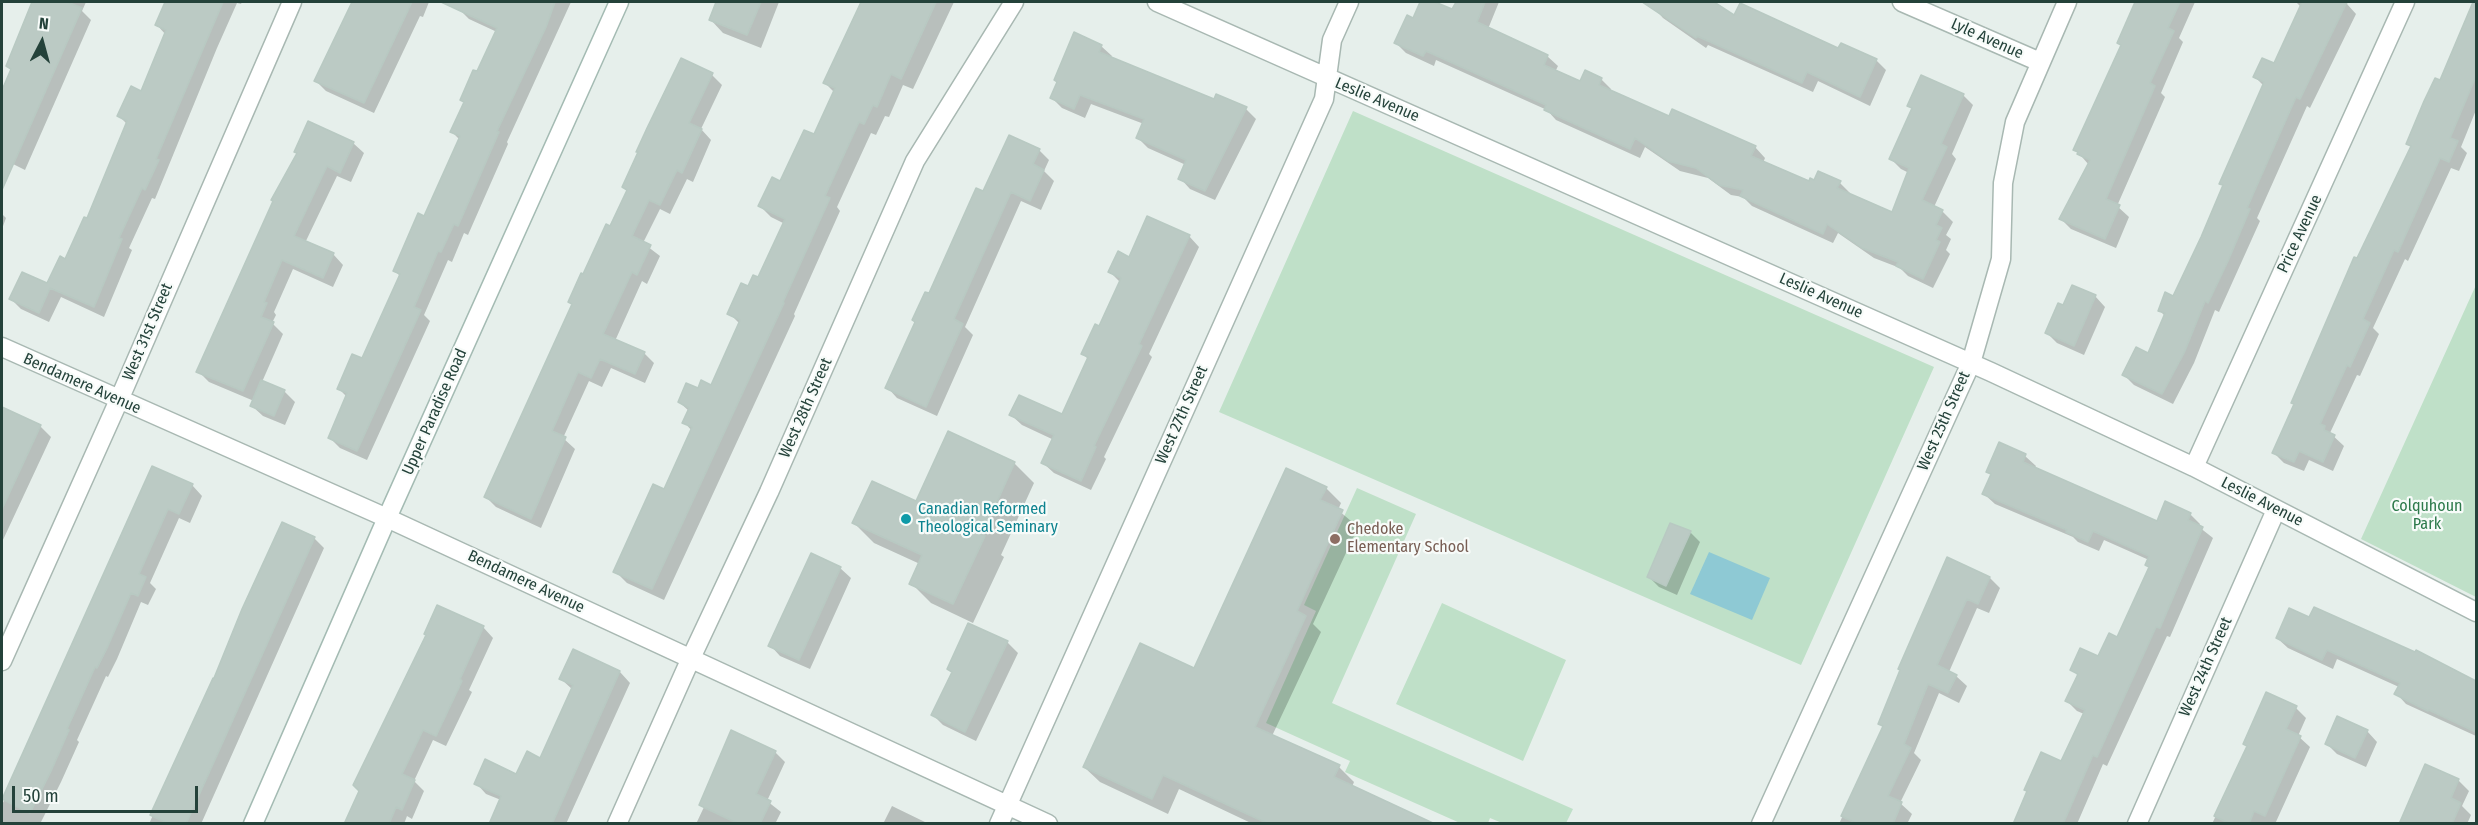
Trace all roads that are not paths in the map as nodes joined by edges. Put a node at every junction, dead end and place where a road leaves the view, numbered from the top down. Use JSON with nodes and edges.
{"nodes":[{"id":1,"x":292,"y":2,"type":"edge"},
{"id":2,"x":620,"y":2,"type":"edge"},
{"id":3,"x":1014,"y":2,"type":"edge"},
{"id":4,"x":1157,"y":2,"type":"edge"},
{"id":5,"x":1349,"y":2,"type":"edge"},
{"id":6,"x":1902,"y":2,"type":"edge"},
{"id":7,"x":2067,"y":2,"type":"edge"},
{"id":8,"x":2405,"y":2,"type":"edge"},
{"id":9,"x":2040,"y":62,"type":"junction"},
{"id":10,"x":1326,"y":78,"type":"junction"},
{"id":11,"x":2,"y":347,"type":"edge"},
{"id":12,"x":1971,"y":363,"type":"junction"},
{"id":13,"x":119,"y":400,"type":"junction"},
{"id":14,"x":2194,"y":467,"type":"junction"},
{"id":15,"x":2276,"y":510,"type":"junction"},
{"id":16,"x":387,"y":519,"type":"junction"},
{"id":17,"x":2476,"y":612,"type":"edge"},
{"id":18,"x":691,"y":658,"type":"junction"},
{"id":19,"x":2,"y":661,"type":"edge"},
{"id":20,"x":1008,"y":805,"type":"junction"},
{"id":21,"x":253,"y":824,"type":"edge"},
{"id":22,"x":617,"y":824,"type":"edge"},
{"id":23,"x":999,"y":824,"type":"edge"},
{"id":24,"x":1048,"y":824,"type":"edge"},
{"id":25,"x":1761,"y":824,"type":"edge"},
{"id":26,"x":2137,"y":824,"type":"edge"}],
"edges":[{"from":1,"to":13,"type":"street","name":"West 31st Street"},
{"from":2,"to":16,"type":"street","name":"Upper Paradise Road"},
{"from":3,"to":18,"type":"street","name":"West 28th Street"},
{"from":4,"to":10,"type":"street","name":"Leslie Avenue"},
{"from":5,"to":10,"type":"street","name":"West 27th Street"},
{"from":6,"to":9,"type":"street","name":"Lyle Avenue"},
{"from":7,"to":9,"type":"street","name":"West 25th Street"},
{"from":8,"to":14,"type":"street","name":"Price Avenue"},
{"from":9,"to":12,"type":"street","name":"West 25th Street"},
{"from":10,"to":12,"type":"street","name":"Leslie Avenue"},
{"from":10,"to":20,"type":"street","name":"West 27th Street"},
{"from":11,"to":13,"type":"street","name":"Bendamere Avenue"},
{"from":12,"to":14,"type":"street","name":"Leslie Avenue"},
{"from":12,"to":25,"type":"street","name":"West 25th Street"},
{"from":13,"to":16,"type":"street","name":"Bendamere Avenue"},
{"from":13,"to":19,"type":"street","name":"West 31st Street"},
{"from":14,"to":15,"type":"street","name":"Leslie Avenue"},
{"from":15,"to":17,"type":"street","name":"Leslie Avenue"},
{"from":15,"to":26,"type":"street","name":"West 24th Street"},
{"from":16,"to":18,"type":"street","name":"Bendamere Avenue"},
{"from":16,"to":21,"type":"street","name":"Upper Paradise Road"},
{"from":18,"to":20,"type":"street","name":"Bendamere Avenue"},
{"from":18,"to":22,"type":"street","name":"West 28th Street"},
{"from":20,"to":23,"type":"street","name":"West 27th Street"},
{"from":20,"to":24,"type":"street","name":"Bendamere Avenue"}]}
